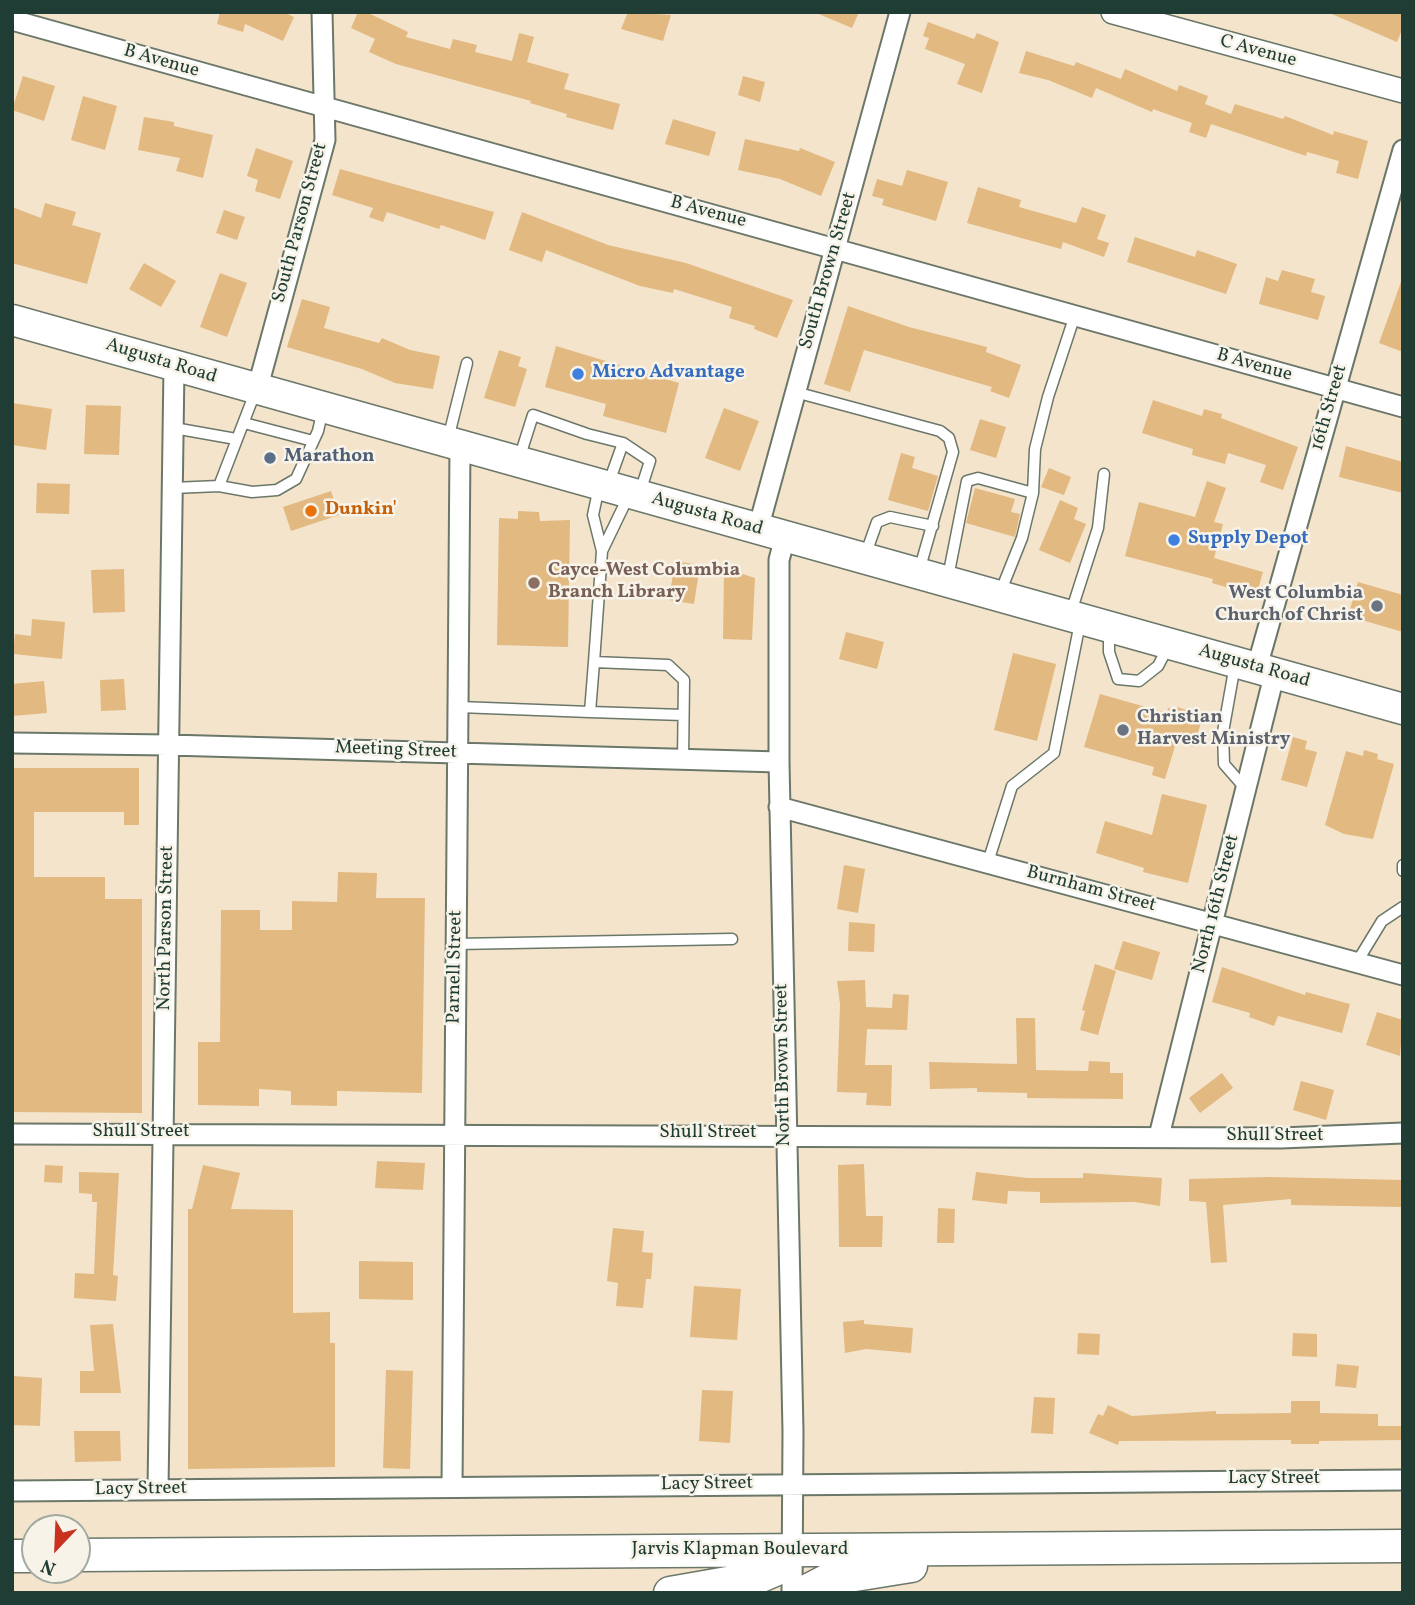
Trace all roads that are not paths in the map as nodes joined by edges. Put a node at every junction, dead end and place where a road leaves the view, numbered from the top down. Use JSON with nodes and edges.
{"nodes":[{"id":1,"x":322,"y":12,"type":"edge"},
{"id":2,"x":900,"y":12,"type":"edge"},
{"id":3,"x":1113,"y":12,"type":"edge"},
{"id":4,"x":12,"y":20,"type":"edge"},
{"id":5,"x":1403,"y":91,"type":"edge"},
{"id":6,"x":324,"y":107,"type":"junction"},
{"id":7,"x":1403,"y":150,"type":"edge"},
{"id":8,"x":836,"y":248,"type":"junction"},
{"id":9,"x":1075,"y":315,"type":"junction"},
{"id":10,"x":12,"y":320,"type":"edge"},
{"id":11,"x":467,"y":363,"type":"dead end"},
{"id":12,"x":174,"y":367,"type":"junction"},
{"id":13,"x":1336,"y":389,"type":"junction"},
{"id":14,"x":257,"y":390,"type":"junction"},
{"id":15,"x":794,"y":391,"type":"junction"},
{"id":16,"x":1403,"y":407,"type":"edge"},
{"id":17,"x":323,"y":408,"type":"junction"},
{"id":18,"x":244,"y":423,"type":"junction"},
{"id":19,"x":174,"y":428,"type":"junction"},
{"id":20,"x":236,"y":439,"type":"junction"},
{"id":21,"x":313,"y":441,"type":"junction"},
{"id":22,"x":623,"y":443,"type":"junction"},
{"id":23,"x":454,"y":445,"type":"junction"},
{"id":24,"x":518,"y":463,"type":"junction"},
{"id":25,"x":1104,"y":474,"type":"dead end"},
{"id":26,"x":219,"y":486,"type":"junction"},
{"id":27,"x":173,"y":488,"type":"junction"},
{"id":28,"x":619,"y":490,"type":"junction"},
{"id":29,"x":1034,"y":494,"type":"junction"},
{"id":30,"x":933,"y":526,"type":"junction"},
{"id":31,"x":771,"y":533,"type":"junction"},
{"id":32,"x":602,"y":551,"type":"junction"},
{"id":33,"x":864,"y":560,"type":"junction"},
{"id":34,"x":918,"y":575,"type":"junction"},
{"id":35,"x":947,"y":582,"type":"junction"},
{"id":36,"x":998,"y":596,"type":"junction"},
{"id":37,"x":1075,"y":618,"type":"junction"},
{"id":38,"x":1109,"y":627,"type":"junction"},
{"id":39,"x":1170,"y":643,"type":"junction"},
{"id":40,"x":594,"y":662,"type":"junction"},
{"id":41,"x":1256,"y":667,"type":"junction"},
{"id":42,"x":459,"y":707,"type":"junction"},
{"id":43,"x":1403,"y":709,"type":"edge"},
{"id":44,"x":590,"y":712,"type":"junction"},
{"id":45,"x":683,"y":715,"type":"junction"},
{"id":46,"x":12,"y":744,"type":"edge"},
{"id":47,"x":169,"y":745,"type":"junction"},
{"id":48,"x":459,"y":753,"type":"junction"},
{"id":49,"x":683,"y":760,"type":"junction"},
{"id":50,"x":779,"y":762,"type":"junction"},
{"id":51,"x":1245,"y":788,"type":"junction"},
{"id":52,"x":779,"y":807,"type":"junction"},
{"id":53,"x":988,"y":862,"type":"junction"},
{"id":54,"x":1403,"y":865,"type":"edge"},
{"id":55,"x":1403,"y":871,"type":"edge"},
{"id":56,"x":1403,"y":907,"type":"edge"},
{"id":57,"x":1212,"y":922,"type":"junction"},
{"id":58,"x":732,"y":939,"type":"dead end"},
{"id":59,"x":456,"y":944,"type":"junction"},
{"id":60,"x":1357,"y":962,"type":"junction"},
{"id":61,"x":1403,"y":975,"type":"edge"},
{"id":62,"x":162,"y":1133,"type":"junction"},
{"id":63,"x":454,"y":1133,"type":"junction"},
{"id":64,"x":1403,"y":1133,"type":"edge"},
{"id":65,"x":12,"y":1134,"type":"edge"},
{"id":66,"x":785,"y":1134,"type":"junction"},
{"id":67,"x":1159,"y":1136,"type":"junction"},
{"id":68,"x":1403,"y":1480,"type":"edge"},
{"id":69,"x":793,"y":1484,"type":"junction"},
{"id":70,"x":452,"y":1488,"type":"junction"},
{"id":71,"x":158,"y":1489,"type":"junction"},
{"id":72,"x":12,"y":1491,"type":"edge"},
{"id":73,"x":1403,"y":1546,"type":"edge"},
{"id":74,"x":1055,"y":1548,"type":"junction"},
{"id":75,"x":792,"y":1550,"type":"junction"},
{"id":76,"x":91,"y":1555,"type":"edge"},
{"id":77,"x":670,"y":1593,"type":"edge"},
{"id":78,"x":792,"y":1593,"type":"edge"},
{"id":79,"x":803,"y":1593,"type":"edge"}],
"edges":[{"from":1,"to":6,"type":"street","name":"South Parson Street"},
{"from":2,"to":8,"type":"street","name":"South Brown Street"},
{"from":3,"to":5,"type":"street","name":"C Avenue"},
{"from":4,"to":6,"type":"street","name":"B Avenue"},
{"from":6,"to":8,"type":"street","name":"B Avenue"},
{"from":6,"to":14,"type":"street","name":"South Parson Street"},
{"from":7,"to":13,"type":"street","name":"16th Street"},
{"from":8,"to":9,"type":"street","name":"B Avenue"},
{"from":8,"to":15,"type":"street","name":"South Brown Street"},
{"from":9,"to":13,"type":"street","name":"B Avenue"},
{"from":9,"to":29,"type":"lane"},
{"from":10,"to":12,"type":"main road","name":"Augusta Road"},
{"from":11,"to":23,"type":"lane"},
{"from":12,"to":14,"type":"main road","name":"Augusta Road"},
{"from":12,"to":19,"type":"street","name":"North Parson Street"},
{"from":13,"to":16,"type":"street","name":"B Avenue"},
{"from":13,"to":41,"type":"street","name":"16th Street"},
{"from":14,"to":17,"type":"main road","name":"Augusta Road"},
{"from":14,"to":18,"type":"lane"},
{"from":15,"to":30,"type":"lane"},
{"from":15,"to":31,"type":"street","name":"South Brown Street"},
{"from":17,"to":21,"type":"lane"},
{"from":17,"to":23,"type":"main road","name":"Augusta Road"},
{"from":18,"to":20,"type":"lane"},
{"from":18,"to":21,"type":"lane"},
{"from":19,"to":20,"type":"lane"},
{"from":19,"to":27,"type":"street","name":"North Parson Street"},
{"from":20,"to":26,"type":"lane"},
{"from":21,"to":26,"type":"lane"},
{"from":22,"to":24,"type":"lane"},
{"from":22,"to":28,"type":"lane"},
{"from":22,"to":28,"type":"lane"},
{"from":23,"to":24,"type":"main road","name":"Augusta Road"},
{"from":23,"to":42,"type":"street","name":"Parnell Street"},
{"from":24,"to":28,"type":"main road","name":"Augusta Road"},
{"from":25,"to":37,"type":"lane"},
{"from":26,"to":27,"type":"lane"},
{"from":27,"to":47,"type":"street","name":"North Parson Street"},
{"from":28,"to":31,"type":"main road","name":"Augusta Road"},
{"from":28,"to":32,"type":"lane"},
{"from":28,"to":32,"type":"lane"},
{"from":29,"to":35,"type":"lane"},
{"from":29,"to":36,"type":"lane"},
{"from":30,"to":33,"type":"lane"},
{"from":30,"to":34,"type":"lane"},
{"from":31,"to":33,"type":"main road","name":"Augusta Road"},
{"from":31,"to":50,"type":"street","name":"North Brown Street"},
{"from":32,"to":40,"type":"lane"},
{"from":33,"to":34,"type":"main road","name":"Augusta Road"},
{"from":34,"to":35,"type":"main road","name":"Augusta Road"},
{"from":35,"to":36,"type":"main road","name":"Augusta Road"},
{"from":36,"to":37,"type":"main road","name":"Augusta Road"},
{"from":37,"to":38,"type":"main road","name":"Augusta Road"},
{"from":37,"to":53,"type":"lane"},
{"from":38,"to":39,"type":"main road","name":"Augusta Road"},
{"from":38,"to":39,"type":"lane"},
{"from":39,"to":41,"type":"main road","name":"Augusta Road"},
{"from":40,"to":44,"type":"lane"},
{"from":40,"to":45,"type":"lane"},
{"from":41,"to":43,"type":"main road","name":"Augusta Road"},
{"from":41,"to":51,"type":"street","name":"North 16th Street"},
{"from":41,"to":51,"type":"lane"},
{"from":42,"to":44,"type":"lane"},
{"from":42,"to":48,"type":"street","name":"Parnell Street"},
{"from":44,"to":45,"type":"lane"},
{"from":45,"to":49,"type":"lane"},
{"from":46,"to":47,"type":"street","name":"Meeting Street"},
{"from":47,"to":48,"type":"street","name":"Meeting Street"},
{"from":47,"to":62,"type":"street","name":"North Parson Street"},
{"from":48,"to":49,"type":"street","name":"Meeting Street"},
{"from":48,"to":59,"type":"street","name":"Parnell Street"},
{"from":49,"to":50,"type":"street","name":"Meeting Street"},
{"from":50,"to":52,"type":"street","name":"North Brown Street"},
{"from":51,"to":57,"type":"street","name":"North 16th Street"},
{"from":52,"to":53,"type":"street","name":"Burnham Street"},
{"from":52,"to":66,"type":"street","name":"North Brown Street"},
{"from":53,"to":57,"type":"street","name":"Burnham Street"},
{"from":54,"to":55,"type":"lane"},
{"from":56,"to":60,"type":"lane"},
{"from":57,"to":60,"type":"street","name":"Burnham Street"},
{"from":57,"to":67,"type":"street","name":"North 16th Street"},
{"from":58,"to":59,"type":"lane"},
{"from":59,"to":63,"type":"street","name":"Parnell Street"},
{"from":60,"to":61,"type":"street","name":"Burnham Street"},
{"from":62,"to":63,"type":"street","name":"Shull Street"},
{"from":62,"to":65,"type":"street","name":"Shull Street"},
{"from":62,"to":71,"type":"street","name":"North Parson Street"},
{"from":63,"to":66,"type":"street","name":"Shull Street"},
{"from":63,"to":70,"type":"street","name":"Parnell Street"},
{"from":64,"to":67,"type":"street","name":"Shull Street"},
{"from":66,"to":67,"type":"street","name":"Shull Street"},
{"from":66,"to":69,"type":"street","name":"North Brown Street"},
{"from":68,"to":69,"type":"street","name":"Lacy Street"},
{"from":69,"to":70,"type":"street","name":"Lacy Street"},
{"from":69,"to":75,"type":"street","name":"North Brown Street"},
{"from":70,"to":71,"type":"street","name":"Lacy Street"},
{"from":71,"to":72,"type":"street","name":"Lacy Street"},
{"from":73,"to":74,"type":"highway","name":"Jarvis Klapman Boulevard"},
{"from":74,"to":75,"type":"highway","name":"Jarvis Klapman Boulevard"},
{"from":74,"to":79,"type":"highway"},
{"from":75,"to":76,"type":"highway","name":"Jarvis Klapman Boulevard"},
{"from":75,"to":77,"type":"highway"},
{"from":75,"to":78,"type":"street","name":"North Brown Street"}]}
